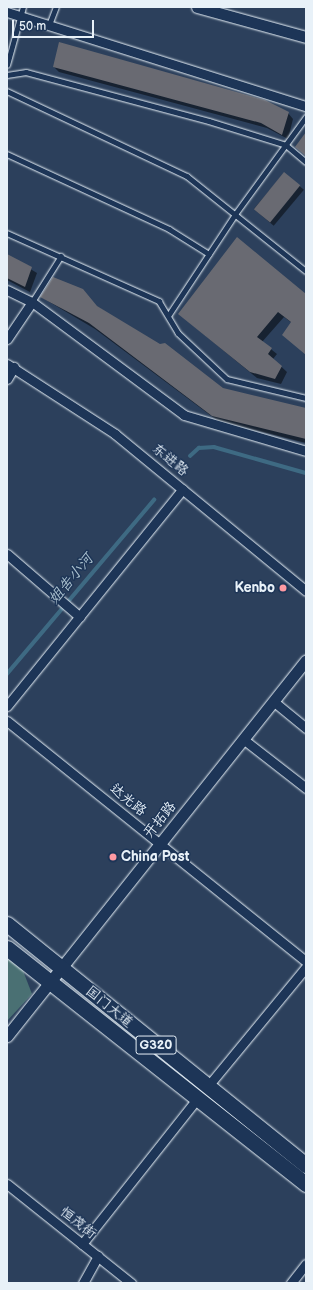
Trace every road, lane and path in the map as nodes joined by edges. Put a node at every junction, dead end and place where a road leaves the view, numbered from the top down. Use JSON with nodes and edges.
{"nodes":[{"id":1,"x":23,"y":7,"type":"edge"},
{"id":2,"x":56,"y":7,"type":"edge"},
{"id":3,"x":197,"y":7,"type":"edge"},
{"id":4,"x":7,"y":12,"type":"edge"},
{"id":5,"x":20,"y":16,"type":"junction"},
{"id":6,"x":49,"y":25,"type":"junction"},
{"id":7,"x":306,"y":37,"type":"edge"},
{"id":8,"x":7,"y":65,"type":"edge"},
{"id":9,"x":7,"y":75,"type":"edge"},
{"id":10,"x":7,"y":91,"type":"edge"},
{"id":11,"x":306,"y":106,"type":"edge"},
{"id":12,"x":306,"y":117,"type":"edge"},
{"id":13,"x":286,"y":145,"type":"junction"},
{"id":14,"x":7,"y":154,"type":"edge"},
{"id":15,"x":306,"y":162,"type":"edge"},
{"id":16,"x":236,"y":213,"type":"junction"},
{"id":17,"x":7,"y":233,"type":"edge"},
{"id":18,"x":208,"y":254,"type":"junction"},
{"id":19,"x":61,"y":256,"type":"junction"},
{"id":20,"x":305,"y":268,"type":"edge"},
{"id":21,"x":7,"y":290,"type":"edge"},
{"id":22,"x":32,"y":302,"type":"junction"},
{"id":23,"x":168,"y":316,"type":"junction"},
{"id":24,"x":7,"y":339,"type":"edge"},
{"id":25,"x":10,"y":366,"type":"edge"},
{"id":26,"x":7,"y":378,"type":"edge"},
{"id":27,"x":306,"y":398,"type":"edge"},
{"id":28,"x":306,"y":451,"type":"edge"},
{"id":29,"x":182,"y":489,"type":"junction"},
{"id":30,"x":7,"y":554,"type":"edge"},
{"id":31,"x":306,"y":591,"type":"edge"},
{"id":32,"x":80,"y":617,"type":"junction"},
{"id":33,"x":304,"y":665,"type":"edge"},
{"id":34,"x":273,"y":701,"type":"junction"},
{"id":35,"x":7,"y":706,"type":"edge"},
{"id":36,"x":7,"y":721,"type":"edge"},
{"id":37,"x":306,"y":728,"type":"edge"},
{"id":38,"x":243,"y":739,"type":"junction"},
{"id":39,"x":306,"y":788,"type":"edge"},
{"id":40,"x":160,"y":843,"type":"junction"},
{"id":41,"x":7,"y":924,"type":"edge"},
{"id":42,"x":7,"y":948,"type":"edge"},
{"id":43,"x":306,"y":961,"type":"edge"},
{"id":44,"x":306,"y":967,"type":"edge"},
{"id":45,"x":61,"y":968,"type":"junction"},
{"id":46,"x":49,"y":983,"type":"junction"},
{"id":47,"x":7,"y":1036,"type":"edge"},
{"id":48,"x":208,"y":1086,"type":"junction"},
{"id":49,"x":197,"y":1099,"type":"junction"},
{"id":50,"x":306,"y":1164,"type":"edge"},
{"id":51,"x":7,"y":1184,"type":"edge"},
{"id":52,"x":306,"y":1184,"type":"edge"},
{"id":53,"x":82,"y":1244,"type":"junction"},
{"id":54,"x":98,"y":1256,"type":"junction"},
{"id":55,"x":306,"y":1264,"type":"edge"},
{"id":56,"x":83,"y":1283,"type":"edge"},
{"id":57,"x":131,"y":1283,"type":"edge"},
{"id":58,"x":291,"y":1283,"type":"edge"}],
"edges":[{"from":1,"to":5,"type":"lane"},
{"from":2,"to":6,"type":"lane"},
{"from":3,"to":7,"type":"street"},
{"from":4,"to":5,"type":"street"},
{"from":5,"to":6,"type":"street"},
{"from":5,"to":8,"type":"lane"},
{"from":6,"to":11,"type":"street"},
{"from":9,"to":13,"type":"lane"},
{"from":10,"to":16,"type":"lane"},
{"from":12,"to":13,"type":"lane"},
{"from":13,"to":15,"type":"lane"},
{"from":13,"to":16,"type":"lane"},
{"from":14,"to":18,"type":"lane"},
{"from":16,"to":18,"type":"lane"},
{"from":16,"to":20,"type":"lane"},
{"from":17,"to":19,"type":"lane"},
{"from":18,"to":23,"type":"lane"},
{"from":19,"to":22,"type":"lane"},
{"from":19,"to":23,"type":"lane"},
{"from":21,"to":22,"type":"street"},
{"from":22,"to":24,"type":"street"},
{"from":22,"to":28,"type":"street"},
{"from":23,"to":27,"type":"lane"},
{"from":25,"to":26,"type":"street"},
{"from":25,"to":29,"type":"street","name":"东进路"},
{"from":29,"to":31,"type":"street","name":"东进路"},
{"from":29,"to":32,"type":"street"},
{"from":30,"to":32,"type":"street"},
{"from":32,"to":35,"type":"street"},
{"from":33,"to":34,"type":"street","name":"开拓路"},
{"from":34,"to":37,"type":"street"},
{"from":34,"to":38,"type":"street","name":"开拓路"},
{"from":36,"to":40,"type":"street","name":"达光路"},
{"from":38,"to":39,"type":"street"},
{"from":38,"to":40,"type":"street","name":"开拓路"},
{"from":40,"to":43,"type":"street","name":"达光路"},
{"from":40,"to":45,"type":"street","name":"开拓路"},
{"from":41,"to":45,"type":"highway","name":"国门大道","number":"G320"},
{"from":42,"to":46,"type":"highway","name":"国门大道","number":"G320"},
{"from":44,"to":48,"type":"street"},
{"from":45,"to":46,"type":"street","name":"开拓路"},
{"from":45,"to":48,"type":"highway","name":"国门大道","number":"G320"},
{"from":46,"to":47,"type":"street","name":"开拓路"},
{"from":46,"to":49,"type":"highway","name":"国门大道","number":"G320"},
{"from":48,"to":50,"type":"highway","name":"国门大道","number":"G320"},
{"from":49,"to":52,"type":"highway","name":"国门大道","number":"G320"},
{"from":49,"to":53,"type":"street"},
{"from":51,"to":53,"type":"street","name":"恒茂街"},
{"from":53,"to":54,"type":"street","name":"恒茂街"},
{"from":54,"to":56,"type":"street"},
{"from":54,"to":57,"type":"street","name":"恒茂街"},
{"from":55,"to":58,"type":"street"}]}
